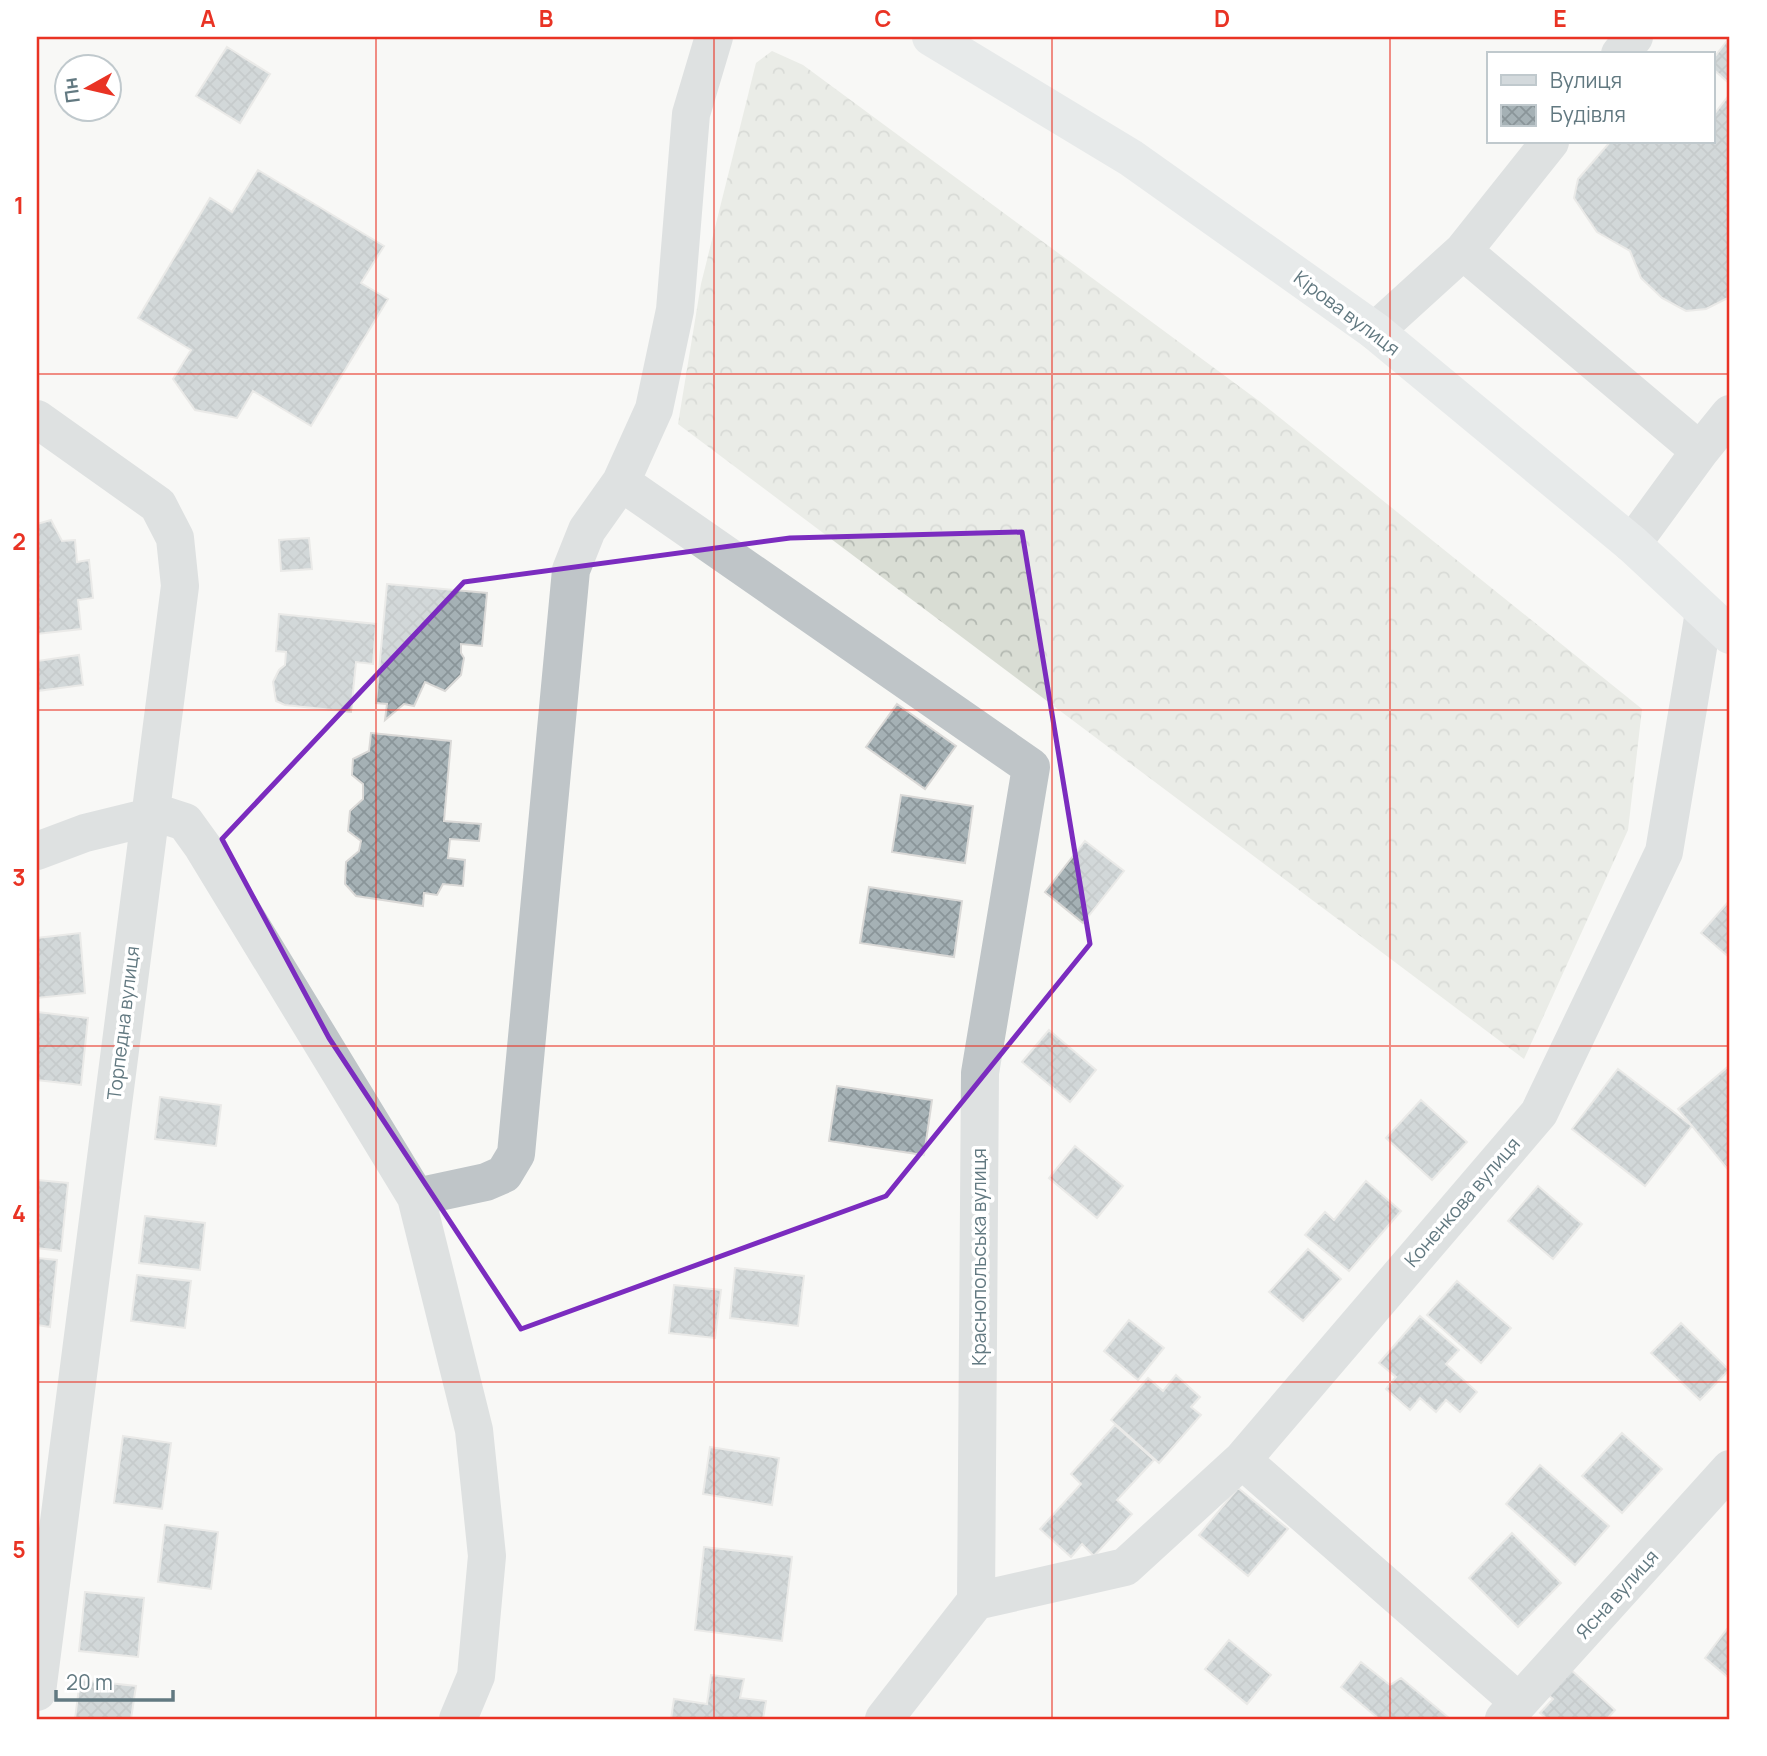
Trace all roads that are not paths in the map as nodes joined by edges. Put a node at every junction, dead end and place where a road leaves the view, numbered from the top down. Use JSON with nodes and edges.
{"nodes":[{"id":1,"x":714,"y":37,"type":"edge"},
{"id":2,"x":931,"y":37,"type":"edge"},
{"id":3,"x":1634,"y":37,"type":"edge"},
{"id":4,"x":1622,"y":52,"type":"edge"},
{"id":5,"x":1548,"y":144,"type":"edge"},
{"id":6,"x":1463,"y":251,"type":"junction"},
{"id":7,"x":1375,"y":331,"type":"junction"},
{"id":8,"x":1730,"y":414,"type":"edge"},
{"id":9,"x":37,"y":419,"type":"edge"},
{"id":10,"x":1700,"y":451,"type":"junction"},
{"id":11,"x":621,"y":482,"type":"junction"},
{"id":12,"x":1632,"y":544,"type":"junction"},
{"id":13,"x":1717,"y":624,"type":"edge"},
{"id":14,"x":151,"y":814,"type":"junction"},
{"id":15,"x":37,"y":851,"type":"edge"},
{"id":16,"x":416,"y":1197,"type":"junction"},
{"id":17,"x":1242,"y":1460,"type":"junction"},
{"id":18,"x":1730,"y":1469,"type":"edge"},
{"id":19,"x":976,"y":1601,"type":"junction"},
{"id":20,"x":37,"y":1692,"type":"edge"},
{"id":21,"x":1511,"y":1711,"type":"edge"},
{"id":22,"x":458,"y":1719,"type":"edge"},
{"id":23,"x":884,"y":1719,"type":"edge"}],
"edges":[{"from":1,"to":11,"type":"street"},
{"from":2,"to":7,"type":"main road","name":"Кірова вулиця"},
{"from":3,"to":4,"type":"street"},
{"from":5,"to":6,"type":"street"},
{"from":6,"to":7,"type":"street"},
{"from":6,"to":10,"type":"street"},
{"from":7,"to":12,"type":"main road","name":"Кірова вулиця"},
{"from":8,"to":10,"type":"street"},
{"from":9,"to":14,"type":"street","name":"Торпедна вулиця"},
{"from":10,"to":12,"type":"street"},
{"from":11,"to":16,"type":"street"},
{"from":11,"to":19,"type":"street","name":"Краснопольська вулиця"},
{"from":12,"to":13,"type":"main road","name":"Кірова вулиця"},
{"from":13,"to":17,"type":"street","name":"Коненкова вулиця"},
{"from":14,"to":15,"type":"street"},
{"from":14,"to":16,"type":"street"},
{"from":14,"to":20,"type":"street","name":"Торпедна вулиця"},
{"from":16,"to":22,"type":"street"},
{"from":17,"to":19,"type":"street","name":"Коненкова вулиця"},
{"from":17,"to":21,"type":"street"},
{"from":18,"to":21,"type":"street","name":"Ясна вулиця"},
{"from":19,"to":23,"type":"street"}]}
